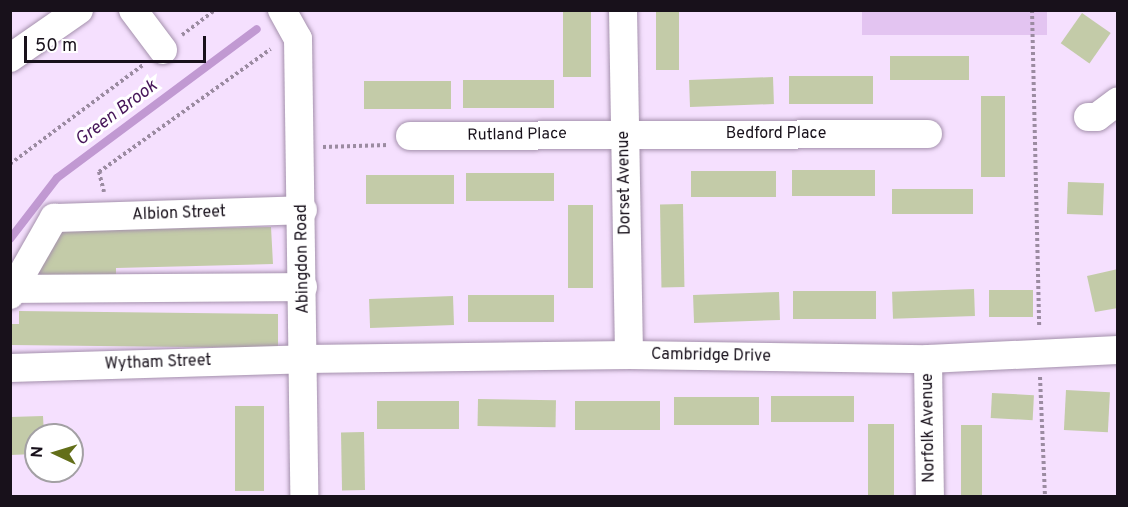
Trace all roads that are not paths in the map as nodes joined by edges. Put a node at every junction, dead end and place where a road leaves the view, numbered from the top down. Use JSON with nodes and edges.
{"nodes":[{"id":1,"x":78,"y":10,"type":"edge"},
{"id":2,"x":133,"y":10,"type":"edge"},
{"id":3,"x":623,"y":10,"type":"edge"},
{"id":4,"x":288,"y":14,"type":"edge"},
{"id":5,"x":163,"y":50,"type":"road end"},
{"id":6,"x":10,"y":58,"type":"edge"},
{"id":7,"x":1118,"y":102,"type":"edge"},
{"id":8,"x":1088,"y":117,"type":"dead end"},
{"id":9,"x":624,"y":133,"type":"junction"},
{"id":10,"x":928,"y":134,"type":"dead end"},
{"id":11,"x":410,"y":136,"type":"road end"},
{"id":12,"x":303,"y":210,"type":"junction"},
{"id":13,"x":303,"y":287,"type":"junction"},
{"id":14,"x":12,"y":292,"type":"edge"},
{"id":15,"x":1118,"y":350,"type":"edge"},
{"id":16,"x":629,"y":355,"type":"junction"},
{"id":17,"x":928,"y":358,"type":"junction"},
{"id":18,"x":304,"y":359,"type":"junction"},
{"id":19,"x":10,"y":368,"type":"edge"},
{"id":20,"x":304,"y":496,"type":"edge"},
{"id":21,"x":930,"y":496,"type":"edge"}],
"edges":[{"from":1,"to":6,"type":"street"},
{"from":2,"to":5,"type":"street"},
{"from":3,"to":9,"type":"street","name":"Dorset Avenue"},
{"from":4,"to":12,"type":"street","name":"Abingdon Road"},
{"from":7,"to":8,"type":"street"},
{"from":9,"to":10,"type":"street","name":"Bedford Place"},
{"from":9,"to":11,"type":"street","name":"Rutland Place"},
{"from":9,"to":16,"type":"street","name":"Dorset Avenue"},
{"from":12,"to":13,"type":"street","name":"Abingdon Road"},
{"from":12,"to":14,"type":"street","name":"Albion Street"},
{"from":13,"to":14,"type":"street"},
{"from":13,"to":18,"type":"street","name":"Abingdon Road"},
{"from":15,"to":17,"type":"street","name":"Cambridge Drive"},
{"from":16,"to":17,"type":"street","name":"Cambridge Drive"},
{"from":16,"to":18,"type":"street","name":"Cambridge Drive"},
{"from":17,"to":21,"type":"street","name":"Norfolk Avenue"},
{"from":18,"to":19,"type":"street","name":"Wytham Street"},
{"from":18,"to":20,"type":"street","name":"Abingdon Road"}]}
